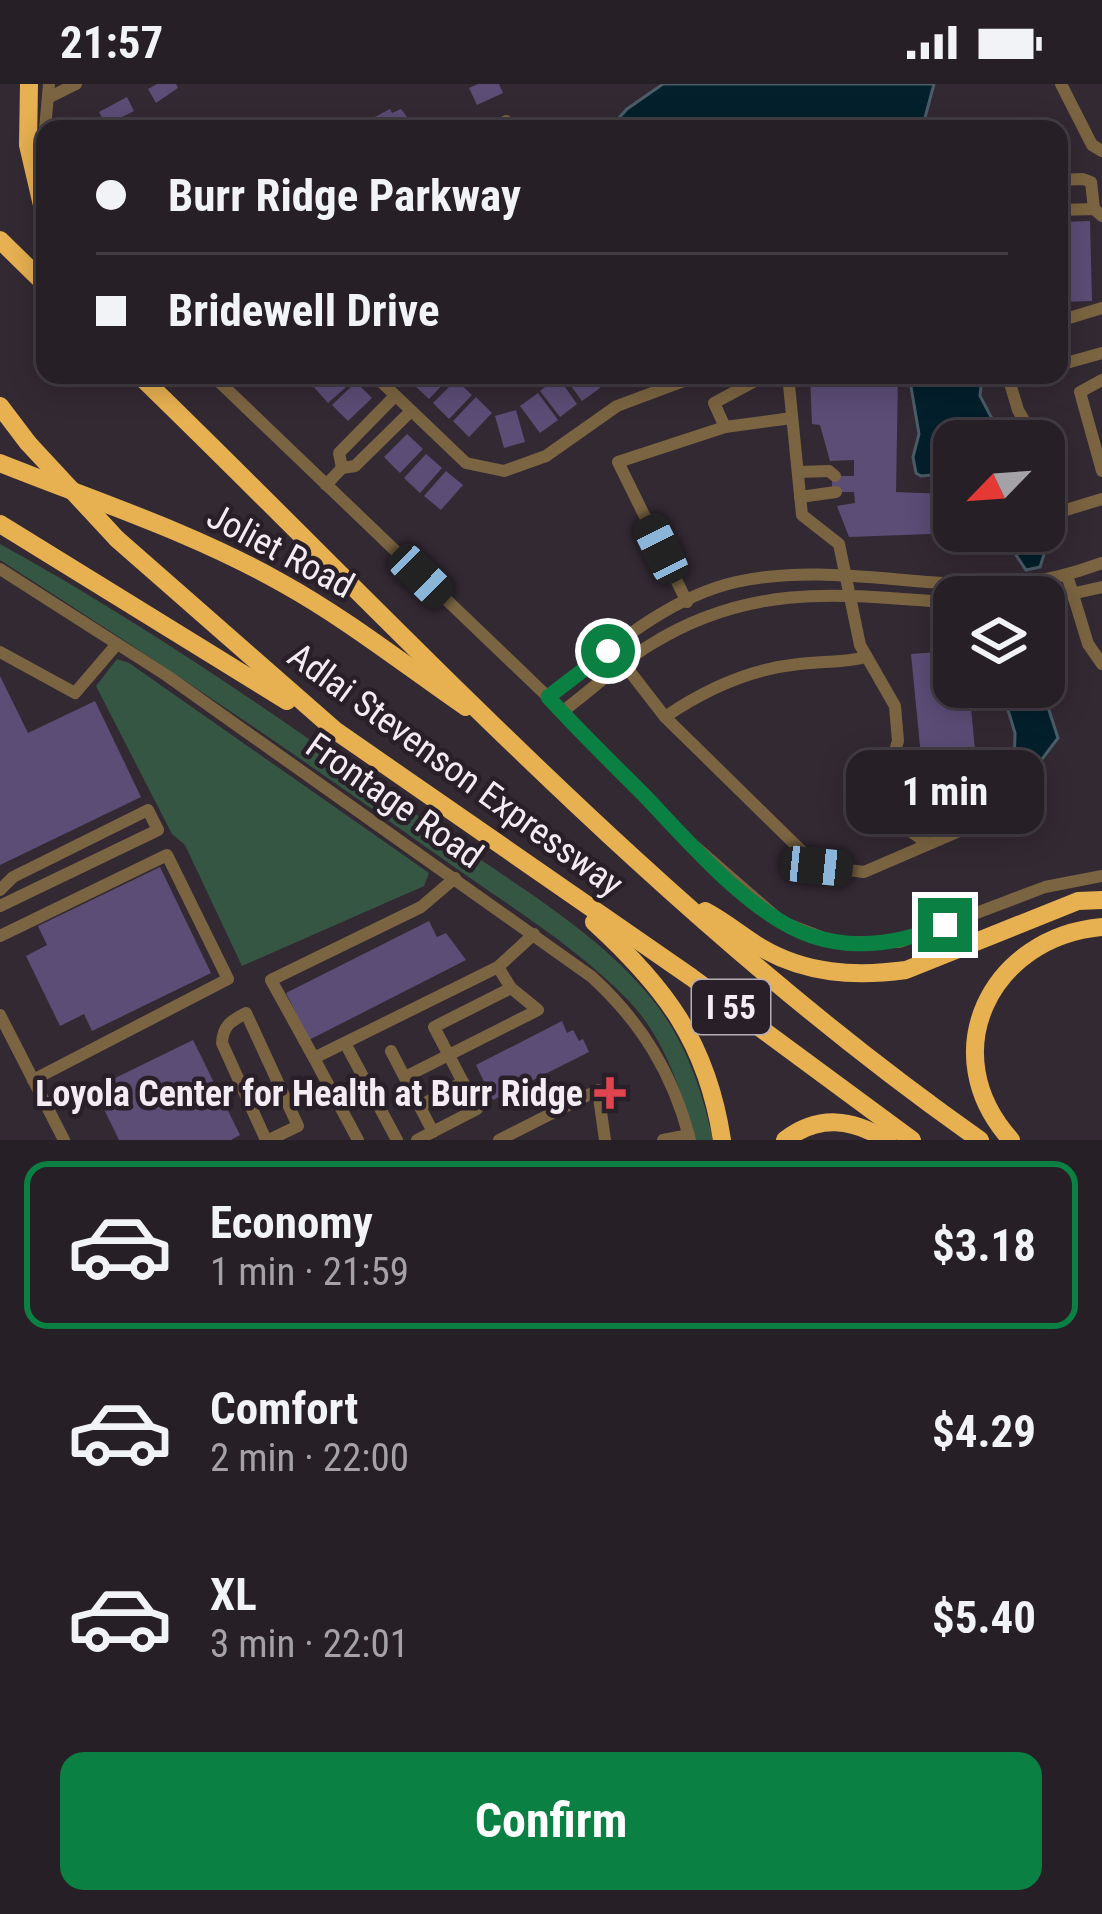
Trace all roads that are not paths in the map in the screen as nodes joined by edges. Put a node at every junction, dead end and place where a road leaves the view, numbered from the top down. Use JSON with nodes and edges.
{"nodes":[{"id":1,"x":29,"y":84,"type":"edge"},
{"id":2,"x":76,"y":84,"type":"edge"},
{"id":3,"x":1061,"y":84,"type":"edge"},
{"id":4,"x":48,"y":91,"type":"edge"},
{"id":5,"x":1102,"y":151,"type":"edge"},
{"id":6,"x":36,"y":179,"type":"edge"},
{"id":7,"x":1068,"y":179,"type":"edge"},
{"id":8,"x":1068,"y":210,"type":"edge"},
{"id":9,"x":1098,"y":212,"type":"edge"},
{"id":10,"x":0,"y":240,"type":"edge"},
{"id":11,"x":36,"y":275,"type":"edge"},
{"id":12,"x":1102,"y":308,"type":"edge"},
{"id":13,"x":1068,"y":318,"type":"edge"},
{"id":14,"x":1102,"y":352,"type":"edge"},
{"id":15,"x":1068,"y":362,"type":"edge"},
{"id":16,"x":1102,"y":380,"type":"edge"},
{"id":17,"x":148,"y":384,"type":"edge"},
{"id":18,"x":164,"y":384,"type":"edge"},
{"id":19,"x":221,"y":384,"type":"edge"},
{"id":20,"x":382,"y":384,"type":"edge"},
{"id":21,"x":676,"y":384,"type":"edge"},
{"id":22,"x":749,"y":384,"type":"edge"},
{"id":23,"x":789,"y":384,"type":"edge"},
{"id":24,"x":1010,"y":384,"type":"edge"},
{"id":25,"x":394,"y":398,"type":"junction"},
{"id":26,"x":0,"y":406,"type":"edge"},
{"id":27,"x":410,"y":412,"type":"junction"},
{"id":28,"x":792,"y":418,"type":"junction"},
{"id":29,"x":1024,"y":420,"type":"edge"},
{"id":30,"x":725,"y":428,"type":"junction"},
{"id":31,"x":0,"y":464,"type":"edge"},
{"id":32,"x":235,"y":468,"type":"junction"},
{"id":33,"x":342,"y":468,"type":"junction"},
{"id":34,"x":1102,"y":471,"type":"edge"},
{"id":35,"x":798,"y":472,"type":"junction"},
{"id":36,"x":835,"y":476,"type":"dead end"},
{"id":37,"x":326,"y":485,"type":"junction"},
{"id":38,"x":836,"y":492,"type":"dead end"},
{"id":39,"x":800,"y":497,"type":"junction"},
{"id":40,"x":1102,"y":500,"type":"edge"},
{"id":41,"x":1065,"y":510,"type":"edge"},
{"id":42,"x":0,"y":524,"type":"edge"},
{"id":43,"x":1102,"y":563,"type":"edge"},
{"id":44,"x":0,"y":569,"type":"edge"},
{"id":45,"x":844,"y":574,"type":"junction"},
{"id":46,"x":1067,"y":575,"type":"junction"},
{"id":47,"x":1102,"y":587,"type":"edge"},
{"id":48,"x":848,"y":594,"type":"junction"},
{"id":49,"x":1074,"y":596,"type":"junction"},
{"id":50,"x":1065,"y":597,"type":"edge"},
{"id":51,"x":933,"y":601,"type":"edge"},
{"id":52,"x":687,"y":602,"type":"junction"},
{"id":53,"x":117,"y":644,"type":"junction"},
{"id":54,"x":0,"y":652,"type":"edge"},
{"id":55,"x":866,"y":657,"type":"junction"},
{"id":56,"x":624,"y":664,"type":"junction"},
{"id":57,"x":1102,"y":664,"type":"edge"},
{"id":58,"x":548,"y":697,"type":"junction"},
{"id":59,"x":562,"y":712,"type":"junction"},
{"id":60,"x":665,"y":717,"type":"junction"},
{"id":61,"x":336,"y":730,"type":"junction"},
{"id":62,"x":508,"y":736,"type":"junction"},
{"id":63,"x":985,"y":820,"type":"dead end"},
{"id":64,"x":928,"y":844,"type":"junction"},
{"id":65,"x":1102,"y":876,"type":"edge"},
{"id":66,"x":455,"y":878,"type":"junction"},
{"id":67,"x":547,"y":878,"type":"junction"},
{"id":68,"x":0,"y":890,"type":"edge"},
{"id":69,"x":670,"y":893,"type":"junction"},
{"id":70,"x":1102,"y":900,"type":"edge"},
{"id":71,"x":0,"y":906,"type":"edge"},
{"id":72,"x":1102,"y":927,"type":"edge"},
{"id":73,"x":534,"y":934,"type":"junction"},
{"id":74,"x":0,"y":936,"type":"edge"},
{"id":75,"x":498,"y":967,"type":"junction"},
{"id":76,"x":511,"y":988,"type":"junction"},
{"id":77,"x":0,"y":1015,"type":"edge"},
{"id":78,"x":345,"y":1043,"type":"junction"},
{"id":79,"x":391,"y":1051,"type":"dead end"},
{"id":80,"x":449,"y":1055,"type":"junction"},
{"id":81,"x":314,"y":1058,"type":"junction"},
{"id":82,"x":405,"y":1077,"type":"junction"},
{"id":83,"x":33,"y":1080,"type":"junction"},
{"id":84,"x":463,"y":1082,"type":"junction"},
{"id":85,"x":420,"y":1106,"type":"junction"},
{"id":86,"x":433,"y":1132,"type":"junction"},
{"id":87,"x":689,"y":1137,"type":"edge"},
{"id":88,"x":63,"y":1140,"type":"edge"},
{"id":89,"x":267,"y":1140,"type":"edge"},
{"id":90,"x":358,"y":1140,"type":"edge"},
{"id":91,"x":397,"y":1140,"type":"edge"},
{"id":92,"x":417,"y":1140,"type":"edge"},
{"id":93,"x":499,"y":1140,"type":"edge"},
{"id":94,"x":605,"y":1140,"type":"edge"},
{"id":95,"x":663,"y":1140,"type":"edge"},
{"id":96,"x":722,"y":1140,"type":"edge"},
{"id":97,"x":785,"y":1140,"type":"edge"},
{"id":98,"x":887,"y":1140,"type":"edge"},
{"id":99,"x":912,"y":1140,"type":"edge"},
{"id":100,"x":980,"y":1140,"type":"edge"},
{"id":101,"x":1011,"y":1140,"type":"edge"}],
"edges":[{"from":1,"to":6,"type":"highway"},
{"from":2,"to":4,"type":"street"},
{"from":3,"to":5,"type":"street"},
{"from":7,"to":9,"type":"street"},
{"from":8,"to":9,"type":"street"},
{"from":10,"to":11,"type":"highway"},
{"from":12,"to":13,"type":"street"},
{"from":14,"to":15,"type":"street"},
{"from":16,"to":34,"type":"street"},
{"from":17,"to":32,"type":"highway","name":"Adlai Stevenson Expressway","number":"I 55"},
{"from":18,"to":32,"type":"highway"},
{"from":19,"to":37,"type":"street"},
{"from":20,"to":25,"type":"street"},
{"from":21,"to":27,"type":"street"},
{"from":22,"to":30,"type":"street"},
{"from":23,"to":28,"type":"street"},
{"from":24,"to":29,"type":"street"},
{"from":25,"to":27,"type":"street"},
{"from":25,"to":33,"type":"street"},
{"from":26,"to":61,"type":"highway","name":"Adlai Stevenson Expressway","number":"I 55","bridge":true},
{"from":27,"to":33,"type":"street"},
{"from":28,"to":30,"type":"street"},
{"from":28,"to":35,"type":"street"},
{"from":30,"to":52,"type":"street"},
{"from":31,"to":62,"type":"highway","name":"Joliet Road"},
{"from":32,"to":62,"type":"highway","name":"Adlai Stevenson Expressway","number":"I 55"},
{"from":33,"to":37,"type":"street"},
{"from":35,"to":36,"type":"street"},
{"from":35,"to":39,"type":"street"},
{"from":37,"to":58,"type":"street"},
{"from":38,"to":39,"type":"street"},
{"from":39,"to":45,"type":"street"},
{"from":40,"to":41,"type":"street"},
{"from":42,"to":61,"type":"highway"},
{"from":43,"to":46,"type":"street"},
{"from":44,"to":53,"type":"street","name":"Frontage Road"},
{"from":45,"to":46,"type":"street"},
{"from":45,"to":48,"type":"street"},
{"from":45,"to":52,"type":"street"},
{"from":46,"to":49,"type":"street"},
{"from":47,"to":49,"type":"street"},
{"from":48,"to":51,"type":"street"},
{"from":48,"to":55,"type":"street"},
{"from":48,"to":56,"type":"street"},
{"from":49,"to":50,"type":"street"},
{"from":49,"to":57,"type":"street"},
{"from":52,"to":58,"type":"street"},
{"from":53,"to":54,"type":"street"},
{"from":53,"to":66,"type":"street","name":"Frontage Road"},
{"from":55,"to":60,"type":"street"},
{"from":55,"to":64,"type":"street"},
{"from":56,"to":59,"type":"street"},
{"from":56,"to":60,"type":"street"},
{"from":58,"to":59,"type":"street"},
{"from":59,"to":65,"type":"street"},
{"from":60,"to":64,"type":"street"},
{"from":61,"to":67,"type":"highway","name":"Adlai Stevenson Expressway","number":"I 55"},
{"from":62,"to":69,"type":"highway","name":"Adlai Stevenson Expressway","number":"I 55"},
{"from":63,"to":64,"type":"street"},
{"from":66,"to":73,"type":"street","name":"Frontage Road"},
{"from":66,"to":81,"type":"street"},
{"from":67,"to":96,"type":"highway"},
{"from":67,"to":99,"type":"highway","name":"Adlai Stevenson Expressway","number":"I 55"},
{"from":68,"to":71,"type":"street"},
{"from":69,"to":70,"type":"highway"},
{"from":69,"to":100,"type":"highway","name":"Adlai Stevenson Expressway","number":"I 55"},
{"from":72,"to":101,"type":"highway"},
{"from":73,"to":75,"type":"street"},
{"from":73,"to":87,"type":"street","name":"Frontage Road"},
{"from":74,"to":83,"type":"street"},
{"from":75,"to":76,"type":"street"},
{"from":75,"to":78,"type":"street"},
{"from":76,"to":80,"type":"street"},
{"from":76,"to":80,"type":"street"},
{"from":77,"to":83,"type":"street"},
{"from":78,"to":81,"type":"street"},
{"from":78,"to":91,"type":"street"},
{"from":79,"to":82,"type":"street"},
{"from":80,"to":82,"type":"street"},
{"from":80,"to":84,"type":"street"},
{"from":81,"to":90,"type":"street"},
{"from":82,"to":85,"type":"street"},
{"from":83,"to":88,"type":"street"},
{"from":84,"to":85,"type":"street"},
{"from":84,"to":86,"type":"street"},
{"from":85,"to":86,"type":"street"},
{"from":86,"to":92,"type":"street"},
{"from":87,"to":95,"type":"street"},
{"from":89,"to":89,"type":"street"},
{"from":93,"to":94,"type":"street"},
{"from":97,"to":98,"type":"highway"}]}
